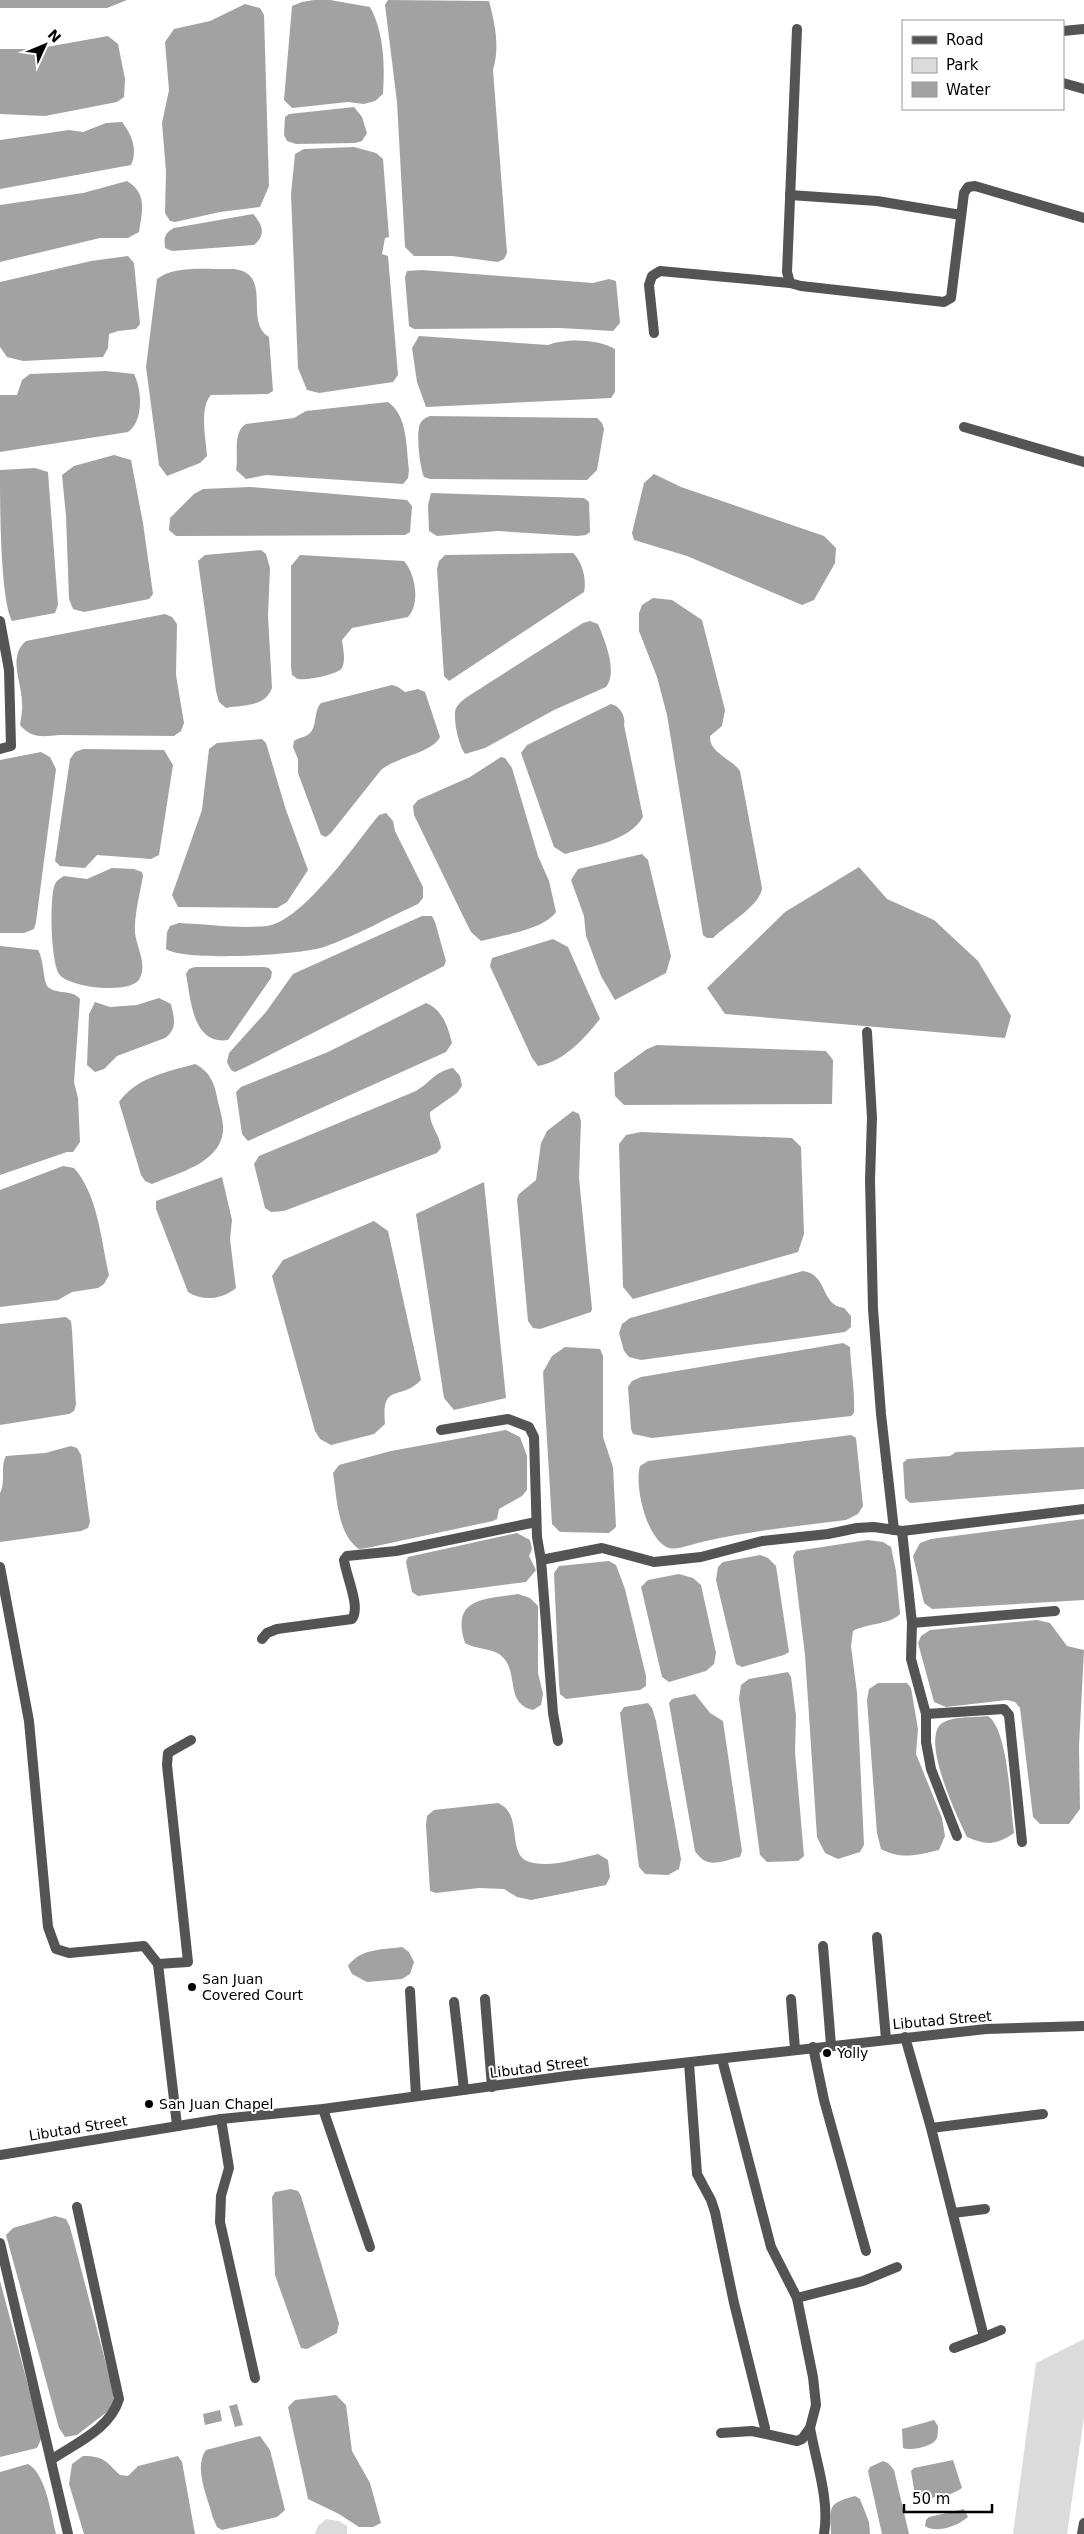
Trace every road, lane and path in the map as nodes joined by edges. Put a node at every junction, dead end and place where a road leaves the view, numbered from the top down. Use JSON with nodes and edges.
{"nodes":[{"id":1,"x":797,"y":29,"type":"dead end"},
{"id":2,"x":1084,"y":29,"type":"edge"},
{"id":3,"x":1064,"y":31,"type":"edge"},
{"id":4,"x":1064,"y":84,"type":"edge"},
{"id":5,"x":1084,"y":89,"type":"edge"},
{"id":6,"x":790,"y":195,"type":"junction"},
{"id":7,"x":961,"y":215,"type":"junction"},
{"id":8,"x":1084,"y":218,"type":"edge"},
{"id":9,"x":790,"y":283,"type":"junction"},
{"id":10,"x":654,"y":333,"type":"dead end"},
{"id":11,"x":964,"y":427,"type":"dead end"},
{"id":12,"x":1084,"y":462,"type":"edge"},
{"id":13,"x":0,"y":621,"type":"edge"},
{"id":14,"x":0,"y":749,"type":"edge"},
{"id":15,"x":867,"y":1032,"type":"dead end"},
{"id":16,"x":441,"y":1430,"type":"dead end"},
{"id":17,"x":1084,"y":1509,"type":"edge"},
{"id":18,"x":536,"y":1522,"type":"junction"},
{"id":19,"x":898,"y":1530,"type":"junction"},
{"id":20,"x":541,"y":1560,"type":"junction"},
{"id":21,"x":0,"y":1567,"type":"edge"},
{"id":22,"x":1055,"y":1611,"type":"dead end"},
{"id":23,"x":912,"y":1623,"type":"junction"},
{"id":24,"x":262,"y":1639,"type":"dead end"},
{"id":25,"x":926,"y":1714,"type":"junction"},
{"id":26,"x":191,"y":1740,"type":"dead end"},
{"id":27,"x":558,"y":1741,"type":"dead end"},
{"id":28,"x":957,"y":1836,"type":"dead end"},
{"id":29,"x":1022,"y":1842,"type":"dead end"},
{"id":30,"x":877,"y":1936,"type":"dead end"},
{"id":31,"x":823,"y":1946,"type":"dead end"},
{"id":32,"x":158,"y":1964,"type":"junction"},
{"id":33,"x":410,"y":1991,"type":"dead end"},
{"id":34,"x":485,"y":1999,"type":"dead end"},
{"id":35,"x":791,"y":1999,"type":"dead end"},
{"id":36,"x":454,"y":2002,"type":"dead end"},
{"id":37,"x":1084,"y":2026,"type":"edge"},
{"id":38,"x":905,"y":2037,"type":"junction"},
{"id":39,"x":886,"y":2039,"type":"junction"},
{"id":40,"x":831,"y":2045,"type":"junction"},
{"id":41,"x":814,"y":2047,"type":"junction"},
{"id":42,"x":795,"y":2049,"type":"junction"},
{"id":43,"x":722,"y":2060,"type":"junction"},
{"id":44,"x":690,"y":2063,"type":"junction"},
{"id":45,"x":492,"y":2087,"type":"junction"},
{"id":46,"x":464,"y":2090,"type":"junction"},
{"id":47,"x":416,"y":2096,"type":"junction"},
{"id":48,"x":323,"y":2109,"type":"junction"},
{"id":49,"x":1042,"y":2114,"type":"dead end"},
{"id":50,"x":221,"y":2119,"type":"junction"},
{"id":51,"x":177,"y":2125,"type":"junction"},
{"id":52,"x":931,"y":2128,"type":"junction"},
{"id":53,"x":0,"y":2155,"type":"edge"},
{"id":54,"x":77,"y":2207,"type":"dead end"},
{"id":55,"x":985,"y":2209,"type":"dead end"},
{"id":56,"x":953,"y":2213,"type":"junction"},
{"id":57,"x":0,"y":2243,"type":"edge"},
{"id":58,"x":370,"y":2247,"type":"dead end"},
{"id":59,"x":866,"y":2251,"type":"dead end"},
{"id":60,"x":897,"y":2267,"type":"dead end"},
{"id":61,"x":797,"y":2298,"type":"junction"},
{"id":62,"x":1001,"y":2330,"type":"dead end"},
{"id":63,"x":984,"y":2337,"type":"junction"},
{"id":64,"x":954,"y":2348,"type":"dead end"},
{"id":65,"x":255,"y":2378,"type":"dead end"},
{"id":66,"x":810,"y":2428,"type":"junction"},
{"id":67,"x":721,"y":2433,"type":"dead end"},
{"id":68,"x":764,"y":2433,"type":"junction"},
{"id":69,"x":51,"y":2460,"type":"junction"},
{"id":70,"x":1084,"y":2523,"type":"edge"},
{"id":71,"x":68,"y":2534,"type":"edge"},
{"id":72,"x":824,"y":2534,"type":"edge"},
{"id":73,"x":1082,"y":2534,"type":"edge"}],
"edges":[{"from":1,"to":6,"type":"street"},
{"from":2,"to":3,"type":"street"},
{"from":4,"to":5,"type":"street"},
{"from":6,"to":7,"type":"street"},
{"from":6,"to":9,"type":"street"},
{"from":7,"to":8,"type":"street"},
{"from":7,"to":9,"type":"street"},
{"from":9,"to":10,"type":"street"},
{"from":11,"to":12,"type":"street"},
{"from":13,"to":14,"type":"street"},
{"from":15,"to":19,"type":"street"},
{"from":16,"to":18,"type":"street"},
{"from":17,"to":19,"type":"street"},
{"from":18,"to":20,"type":"street"},
{"from":18,"to":24,"type":"street"},
{"from":19,"to":20,"type":"street"},
{"from":19,"to":23,"type":"street"},
{"from":20,"to":27,"type":"street"},
{"from":21,"to":32,"type":"street"},
{"from":22,"to":23,"type":"street"},
{"from":23,"to":25,"type":"street"},
{"from":25,"to":28,"type":"street"},
{"from":25,"to":29,"type":"street"},
{"from":26,"to":32,"type":"street"},
{"from":30,"to":39,"type":"street"},
{"from":31,"to":40,"type":"street"},
{"from":32,"to":51,"type":"street"},
{"from":33,"to":47,"type":"street"},
{"from":34,"to":45,"type":"street"},
{"from":35,"to":42,"type":"street"},
{"from":36,"to":46,"type":"street"},
{"from":37,"to":38,"type":"street","name":"Libutad Street"},
{"from":38,"to":39,"type":"street","name":"Libutad Street"},
{"from":38,"to":52,"type":"street"},
{"from":39,"to":40,"type":"street","name":"Libutad Street"},
{"from":40,"to":41,"type":"street","name":"Libutad Street"},
{"from":41,"to":42,"type":"street","name":"Libutad Street"},
{"from":41,"to":59,"type":"street"},
{"from":42,"to":43,"type":"street","name":"Libutad Street"},
{"from":43,"to":44,"type":"street","name":"Libutad Street"},
{"from":43,"to":61,"type":"street"},
{"from":44,"to":45,"type":"street","name":"Libutad Street"},
{"from":44,"to":68,"type":"street"},
{"from":45,"to":46,"type":"street","name":"Libutad Street"},
{"from":46,"to":47,"type":"street","name":"Libutad Street"},
{"from":47,"to":48,"type":"street","name":"Libutad Street"},
{"from":48,"to":50,"type":"street","name":"Libutad Street"},
{"from":48,"to":58,"type":"street"},
{"from":49,"to":52,"type":"street"},
{"from":50,"to":51,"type":"street","name":"Libutad Street"},
{"from":50,"to":65,"type":"street"},
{"from":51,"to":53,"type":"street","name":"Libutad Street"},
{"from":52,"to":56,"type":"street"},
{"from":54,"to":69,"type":"street"},
{"from":55,"to":56,"type":"street"},
{"from":56,"to":63,"type":"street"},
{"from":57,"to":69,"type":"street"},
{"from":60,"to":61,"type":"street"},
{"from":61,"to":66,"type":"street"},
{"from":62,"to":63,"type":"street"},
{"from":63,"to":64,"type":"street"},
{"from":66,"to":68,"type":"street"},
{"from":66,"to":72,"type":"street"},
{"from":67,"to":68,"type":"street"},
{"from":69,"to":71,"type":"street"},
{"from":70,"to":73,"type":"street"}]}
